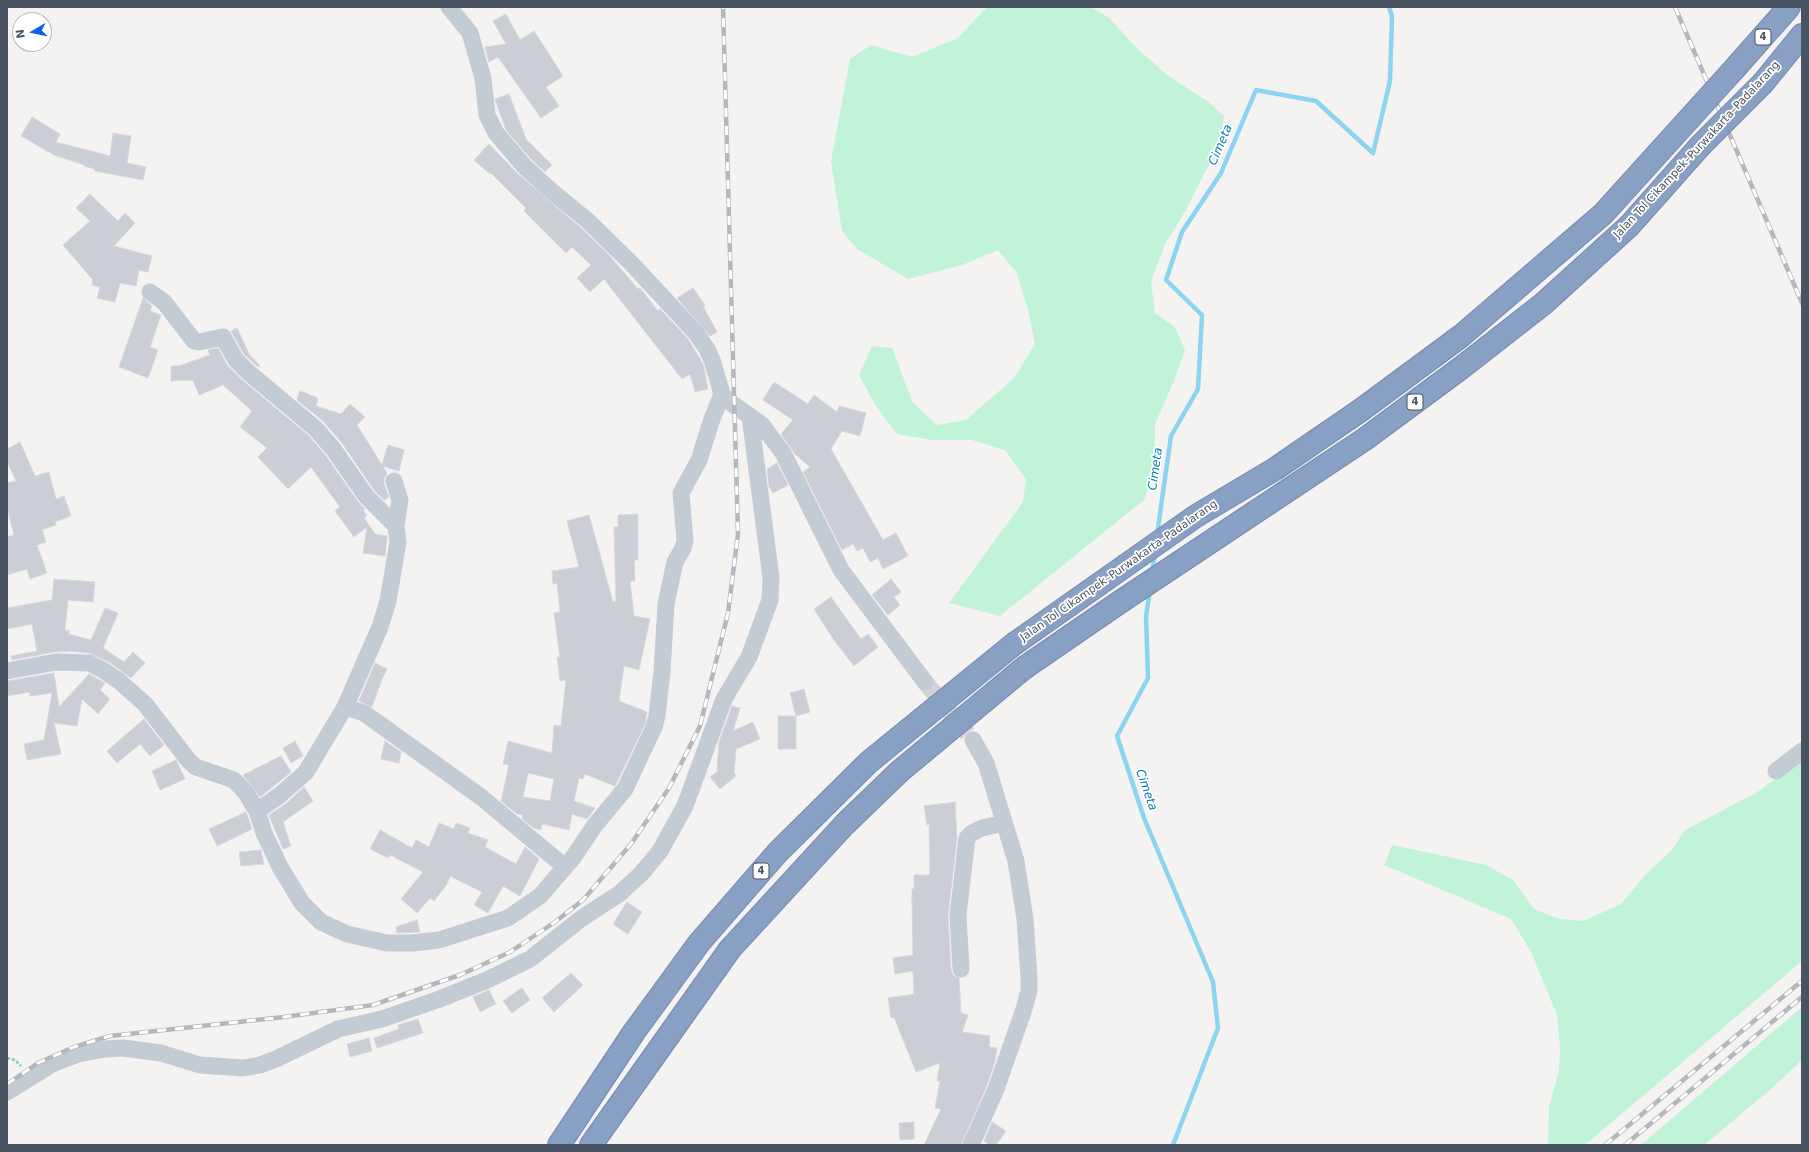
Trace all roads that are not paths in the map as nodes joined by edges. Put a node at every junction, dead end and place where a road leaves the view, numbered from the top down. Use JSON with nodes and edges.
{"nodes":[{"id":1,"x":449,"y":7,"type":"edge"},
{"id":2,"x":1789,"y":7,"type":"edge"},
{"id":3,"x":1802,"y":35,"type":"edge"},
{"id":4,"x":150,"y":292,"type":"dead end"},
{"id":5,"x":722,"y":394,"type":"junction"},
{"id":6,"x":750,"y":416,"type":"junction"},
{"id":7,"x":394,"y":481,"type":"dead end"},
{"id":8,"x":396,"y":526,"type":"junction"},
{"id":9,"x":7,"y":671,"type":"edge"},
{"id":10,"x":925,"y":682,"type":"tunnel mouth"},
{"id":11,"x":344,"y":707,"type":"junction"},
{"id":12,"x":973,"y":740,"type":"tunnel mouth"},
{"id":13,"x":1802,"y":751,"type":"edge"},
{"id":14,"x":1776,"y":771,"type":"dead end"},
{"id":15,"x":257,"y":811,"type":"junction"},
{"id":16,"x":1004,"y":823,"type":"junction"},
{"id":17,"x":565,"y":867,"type":"junction"},
{"id":18,"x":961,"y":969,"type":"dead end"},
{"id":19,"x":7,"y":1092,"type":"edge"},
{"id":20,"x":559,"y":1145,"type":"edge"},
{"id":21,"x":591,"y":1145,"type":"edge"},
{"id":22,"x":971,"y":1145,"type":"edge"}],
"edges":[{"from":1,"to":5,"type":"street"},
{"from":2,"to":20,"type":"highway","name":"Jalan Tol Cikampek–Purwakarta–Padalarang","number":"4","bridge":true},
{"from":3,"to":21,"type":"highway","name":"Jalan Tol Cikampek–Purwakarta–Padalarang","number":"4","bridge":true},
{"from":4,"to":8,"type":"street"},
{"from":5,"to":6,"type":"street"},
{"from":5,"to":17,"type":"street"},
{"from":6,"to":10,"type":"street"},
{"from":6,"to":19,"type":"street"},
{"from":7,"to":8,"type":"street"},
{"from":8,"to":11,"type":"street"},
{"from":9,"to":15,"type":"street"},
{"from":11,"to":15,"type":"street"},
{"from":11,"to":17,"type":"street"},
{"from":12,"to":16,"type":"street"},
{"from":13,"to":14,"type":"street"},
{"from":15,"to":17,"type":"street"},
{"from":16,"to":18,"type":"street"},
{"from":16,"to":22,"type":"street"}]}
